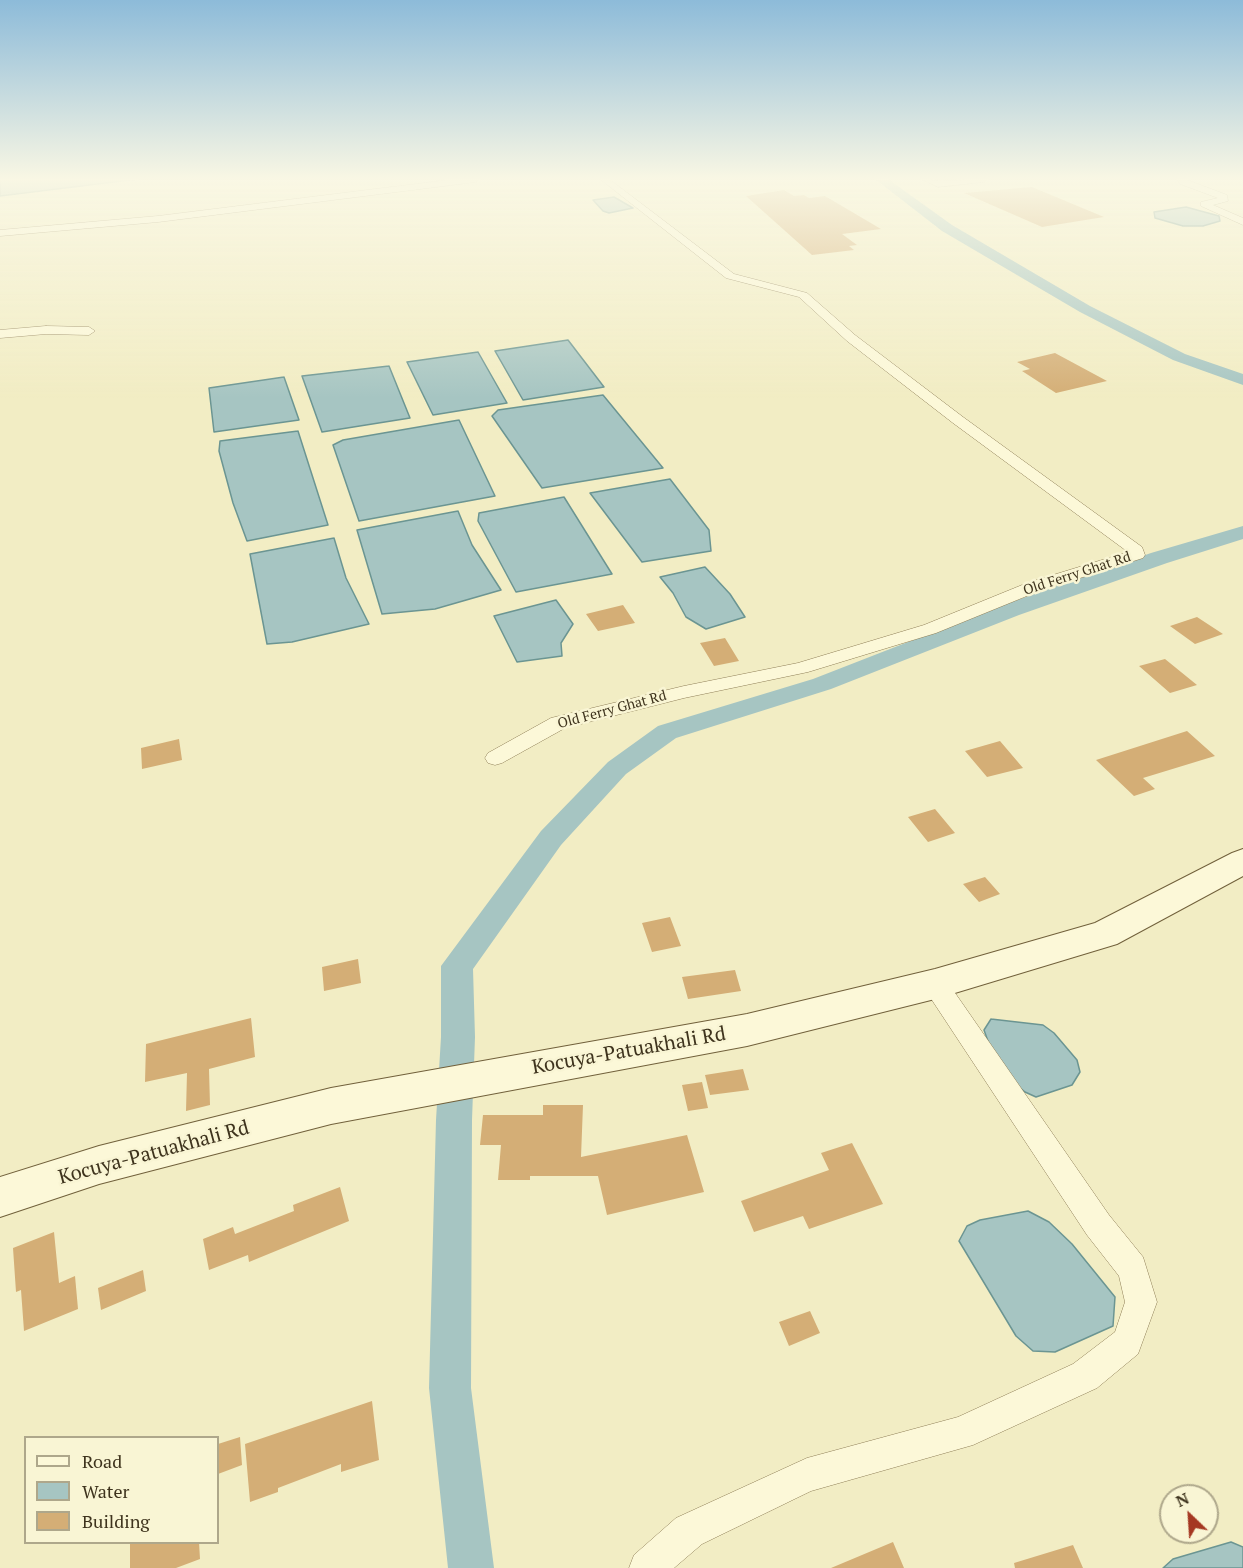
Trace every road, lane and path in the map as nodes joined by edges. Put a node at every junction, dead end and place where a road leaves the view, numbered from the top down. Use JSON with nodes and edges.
{"nodes":[{"id":1,"x":699,"y":252,"type":"edge"},
{"id":2,"x":89,"y":331,"type":"dead end"},
{"id":3,"x":0,"y":334,"type":"edge"},
{"id":4,"x":495,"y":758,"type":"dead end"},
{"id":5,"x":1243,"y":861,"type":"edge"},
{"id":6,"x":935,"y":984,"type":"junction"},
{"id":7,"x":0,"y":1197,"type":"edge"},
{"id":8,"x":647,"y":1568,"type":"edge"}],
"edges":[{"from":1,"to":4,"type":"street","name":"Old Ferry Ghat Rd"},
{"from":2,"to":3,"type":"street"},
{"from":5,"to":6,"type":"main road","name":"Kocuya-Patuakhali Rd"},
{"from":6,"to":7,"type":"main road","name":"Kocuya-Patuakhali Rd"},
{"from":6,"to":8,"type":"street"}]}
